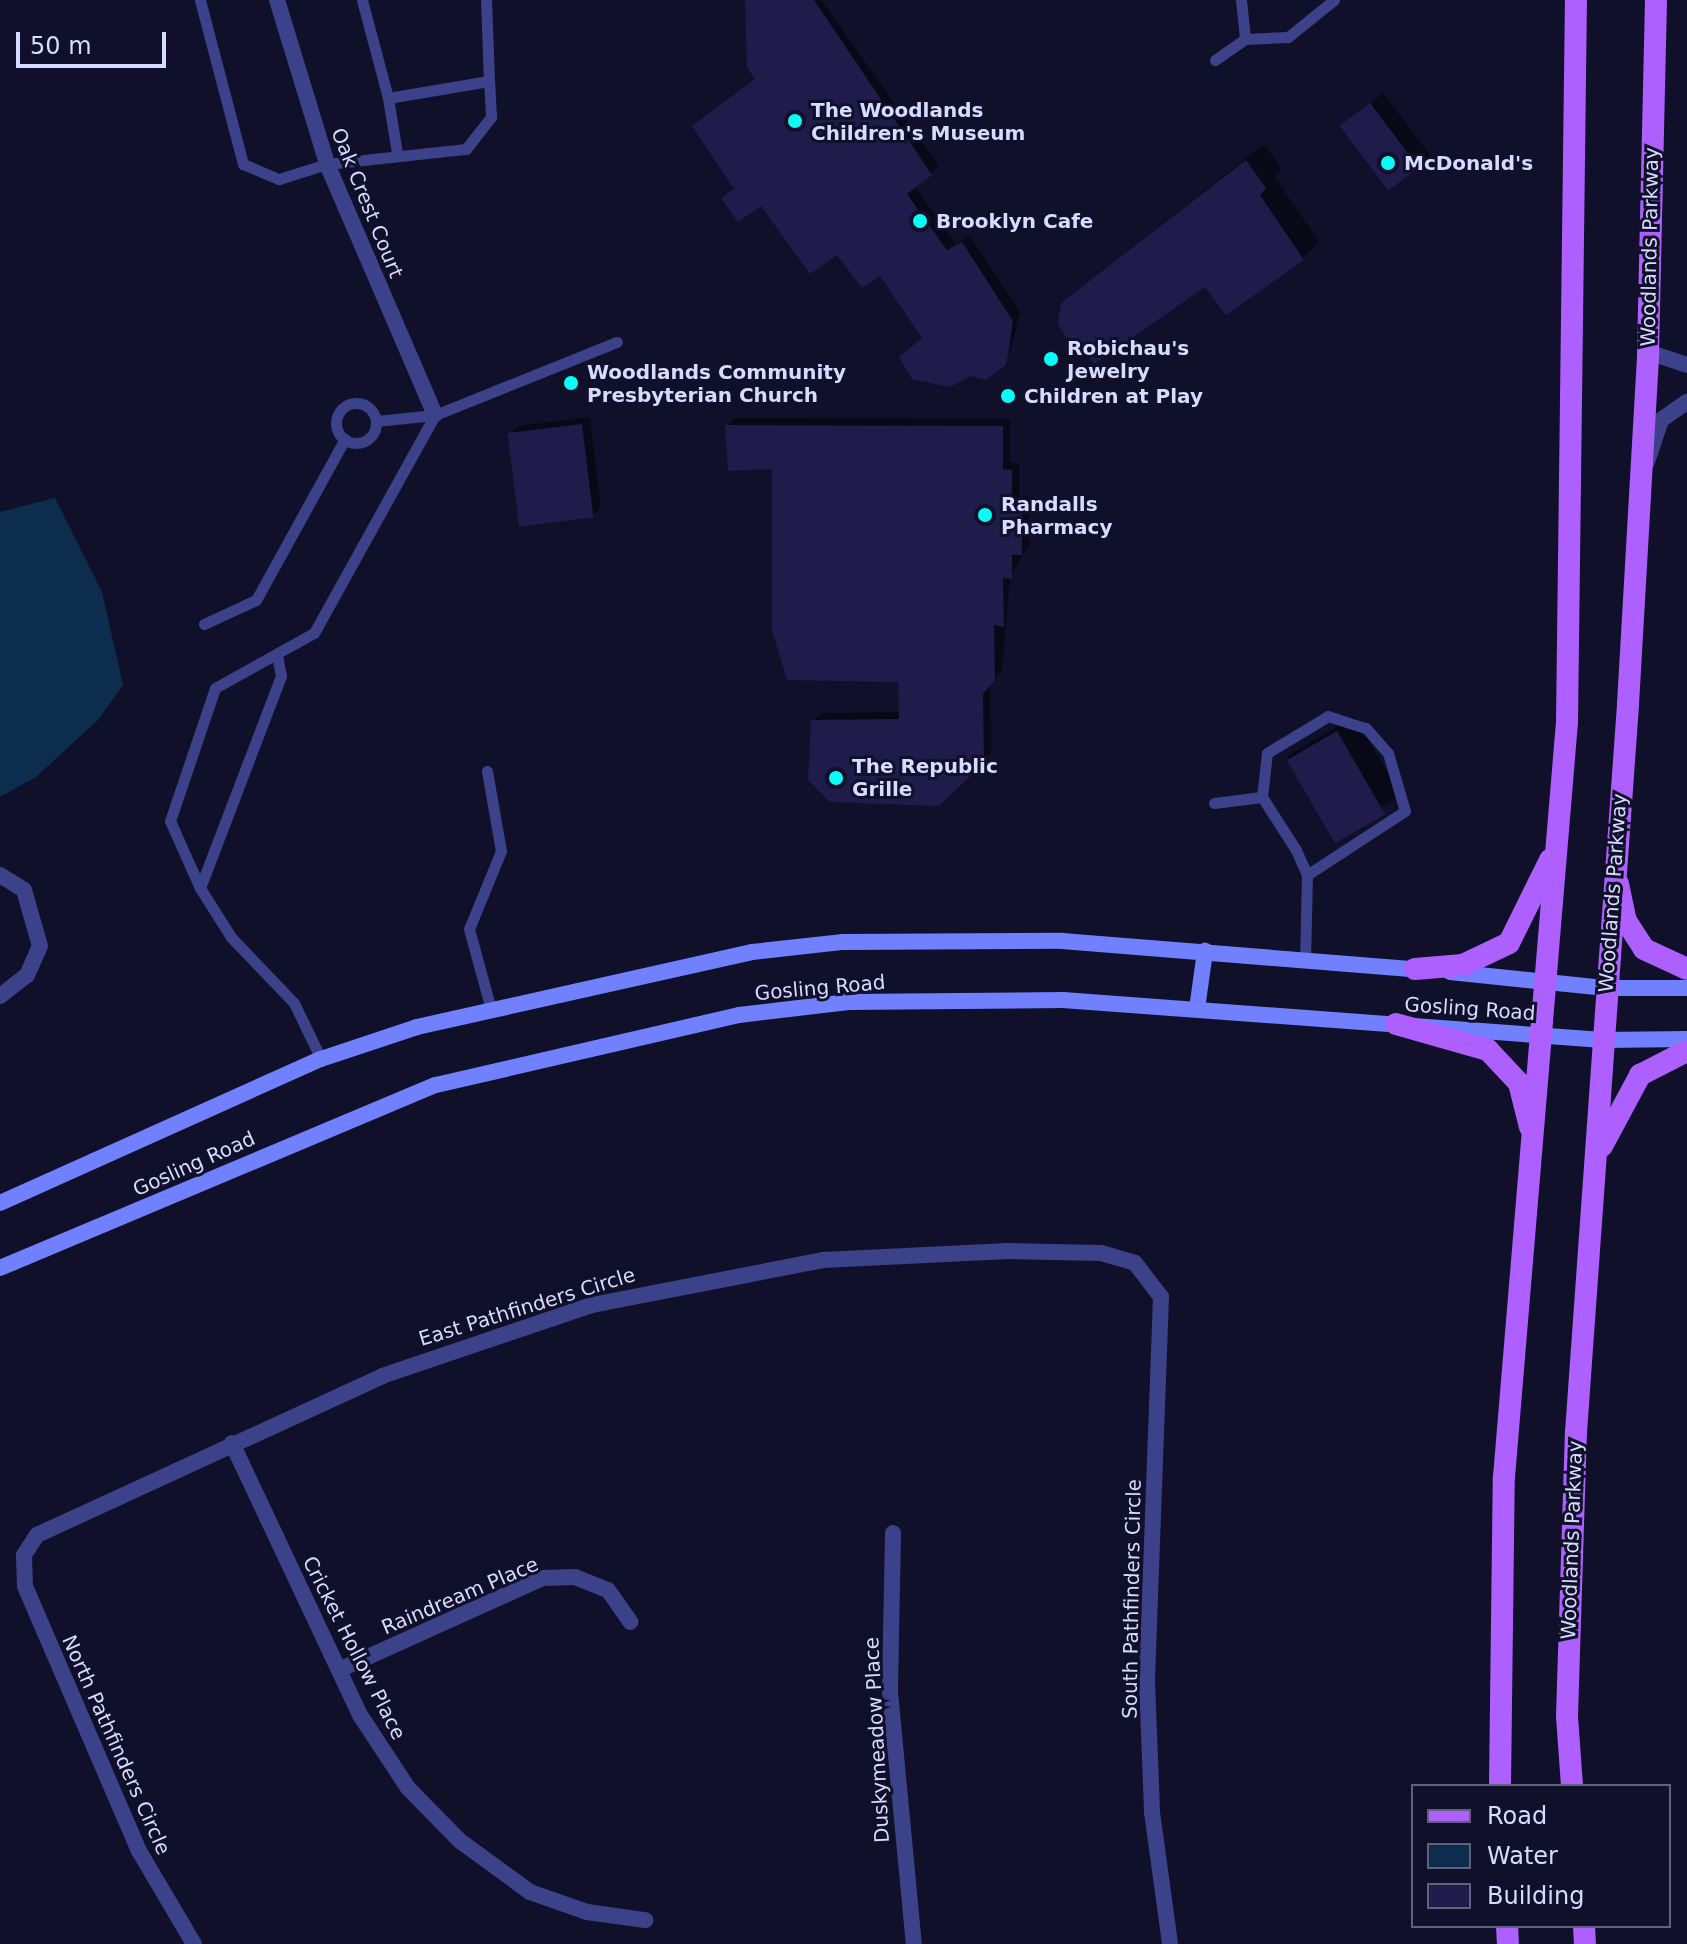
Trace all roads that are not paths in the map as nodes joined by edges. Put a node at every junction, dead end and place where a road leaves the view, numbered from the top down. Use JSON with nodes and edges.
{"nodes":[{"id":1,"x":200,"y":0,"type":"edge"},
{"id":2,"x":277,"y":0,"type":"edge"},
{"id":3,"x":362,"y":0,"type":"edge"},
{"id":4,"x":486,"y":0,"type":"edge"},
{"id":5,"x":1241,"y":0,"type":"edge"},
{"id":6,"x":1334,"y":0,"type":"edge"},
{"id":7,"x":1576,"y":0,"type":"edge"},
{"id":8,"x":1656,"y":0,"type":"edge"},
{"id":9,"x":1245,"y":39,"type":"junction"},
{"id":10,"x":1215,"y":60,"type":"dead end"},
{"id":11,"x":489,"y":81,"type":"junction"},
{"id":12,"x":388,"y":98,"type":"junction"},
{"id":13,"x":397,"y":153,"type":"junction"},
{"id":14,"x":327,"y":164,"type":"junction"},
{"id":15,"x":617,"y":342,"type":"dead end"},
{"id":16,"x":1648,"y":352,"type":"junction"},
{"id":17,"x":1687,"y":365,"type":"edge"},
{"id":18,"x":1687,"y":402,"type":"edge"},
{"id":19,"x":435,"y":415,"type":"junction"},
{"id":20,"x":376,"y":421,"type":"junction"},
{"id":21,"x":345,"y":439,"type":"junction"},
{"id":22,"x":1641,"y":483,"type":"junction"},
{"id":23,"x":204,"y":624,"type":"dead end"},
{"id":24,"x":277,"y":656,"type":"junction"},
{"id":25,"x":487,"y":771,"type":"dead end"},
{"id":26,"x":1262,"y":797,"type":"junction"},
{"id":27,"x":1214,"y":803,"type":"dead end"},
{"id":28,"x":1559,"y":836,"type":"junction"},
{"id":29,"x":1614,"y":857,"type":"junction"},
{"id":30,"x":0,"y":875,"type":"edge"},
{"id":31,"x":1307,"y":875,"type":"junction"},
{"id":32,"x":200,"y":888,"type":"junction"},
{"id":33,"x":1205,"y":951,"type":"junction"},
{"id":34,"x":1305,"y":960,"type":"junction"},
{"id":35,"x":1415,"y":969,"type":"junction"},
{"id":36,"x":1687,"y":969,"type":"edge"},
{"id":37,"x":1547,"y":979,"type":"junction"},
{"id":38,"x":1606,"y":988,"type":"junction"},
{"id":39,"x":1687,"y":988,"type":"edge"},
{"id":40,"x":0,"y":996,"type":"edge"},
{"id":41,"x":490,"y":1006,"type":"junction"},
{"id":42,"x":1197,"y":1009,"type":"junction"},
{"id":43,"x":1396,"y":1024,"type":"junction"},
{"id":44,"x":1543,"y":1034,"type":"junction"},
{"id":45,"x":1687,"y":1039,"type":"edge"},
{"id":46,"x":1603,"y":1040,"type":"junction"},
{"id":47,"x":1687,"y":1051,"type":"edge"},
{"id":48,"x":321,"y":1059,"type":"junction"},
{"id":49,"x":1535,"y":1157,"type":"junction"},
{"id":50,"x":1594,"y":1178,"type":"junction"},
{"id":51,"x":0,"y":1203,"type":"edge"},
{"id":52,"x":1135,"y":1263,"type":"joint"},
{"id":53,"x":0,"y":1268,"type":"edge"},
{"id":54,"x":232,"y":1443,"type":"junction"},
{"id":55,"x":893,"y":1533,"type":"dead end"},
{"id":56,"x":24,"y":1555,"type":"joint"},
{"id":57,"x":630,"y":1622,"type":"dead end"},
{"id":58,"x":339,"y":1670,"type":"junction"},
{"id":59,"x":1500,"y":1784,"type":"edge"},
{"id":60,"x":1572,"y":1784,"type":"edge"},
{"id":61,"x":645,"y":1920,"type":"dead end"},
{"id":62,"x":194,"y":1944,"type":"edge"},
{"id":63,"x":914,"y":1944,"type":"edge"},
{"id":64,"x":1170,"y":1944,"type":"edge"}],
"edges":[{"from":1,"to":14,"type":"lane"},
{"from":2,"to":14,"type":"street","name":"Oak Crest Court"},
{"from":3,"to":12,"type":"lane"},
{"from":4,"to":11,"type":"lane"},
{"from":5,"to":9,"type":"lane"},
{"from":6,"to":9,"type":"lane"},
{"from":7,"to":28,"type":"main road"},
{"from":8,"to":16,"type":"main road","name":"Woodlands Parkway"},
{"from":9,"to":10,"type":"lane"},
{"from":11,"to":12,"type":"lane"},
{"from":11,"to":13,"type":"lane"},
{"from":12,"to":13,"type":"lane"},
{"from":13,"to":14,"type":"lane"},
{"from":14,"to":19,"type":"street","name":"Oak Crest Court"},
{"from":15,"to":19,"type":"lane"},
{"from":16,"to":17,"type":"street"},
{"from":16,"to":22,"type":"main road","name":"Woodlands Parkway"},
{"from":18,"to":22,"type":"street"},
{"from":19,"to":20,"type":"lane"},
{"from":19,"to":24,"type":"lane"},
{"from":20,"to":21,"type":"lane"},
{"from":20,"to":21,"type":"lane"},
{"from":21,"to":23,"type":"lane"},
{"from":22,"to":29,"type":"main road","name":"Woodlands Parkway"},
{"from":24,"to":32,"type":"lane"},
{"from":24,"to":32,"type":"lane"},
{"from":25,"to":41,"type":"lane"},
{"from":26,"to":27,"type":"lane"},
{"from":26,"to":31,"type":"lane"},
{"from":26,"to":31,"type":"lane"},
{"from":28,"to":35,"type":"main road"},
{"from":28,"to":37,"type":"main road"},
{"from":29,"to":36,"type":"main road"},
{"from":29,"to":38,"type":"main road","name":"Woodlands Parkway"},
{"from":30,"to":40,"type":"street"},
{"from":31,"to":34,"type":"lane"},
{"from":32,"to":48,"type":"lane"},
{"from":33,"to":34,"type":"main road","name":"Gosling Road"},
{"from":33,"to":41,"type":"main road","name":"Gosling Road"},
{"from":33,"to":42,"type":"main road"},
{"from":34,"to":35,"type":"main road","name":"Gosling Road"},
{"from":35,"to":37,"type":"main road","name":"Gosling Road"},
{"from":37,"to":38,"type":"main road","name":"Gosling Road"},
{"from":37,"to":44,"type":"main road"},
{"from":38,"to":39,"type":"main road","name":"Gosling Road"},
{"from":38,"to":46,"type":"main road","name":"Woodlands Parkway"},
{"from":41,"to":48,"type":"main road","name":"Gosling Road"},
{"from":42,"to":43,"type":"main road","name":"Gosling Road"},
{"from":42,"to":53,"type":"main road","name":"Gosling Road"},
{"from":43,"to":44,"type":"main road","name":"Gosling Road"},
{"from":43,"to":49,"type":"main road"},
{"from":44,"to":46,"type":"main road","name":"Gosling Road"},
{"from":44,"to":49,"type":"main road"},
{"from":45,"to":46,"type":"main road","name":"Gosling Road"},
{"from":46,"to":50,"type":"main road","name":"Woodlands Parkway"},
{"from":47,"to":50,"type":"main road"},
{"from":48,"to":51,"type":"main road","name":"Gosling Road"},
{"from":49,"to":59,"type":"main road"},
{"from":50,"to":60,"type":"main road","name":"Woodlands Parkway"},
{"from":52,"to":54,"type":"street","name":"East Pathfinders Circle"},
{"from":52,"to":64,"type":"street","name":"South Pathfinders Circle"},
{"from":54,"to":56,"type":"street","name":"East Pathfinders Circle"},
{"from":54,"to":58,"type":"street","name":"Cricket Hollow Place"},
{"from":55,"to":63,"type":"street","name":"Duskymeadow Place"},
{"from":56,"to":62,"type":"street","name":"North Pathfinders Circle"},
{"from":57,"to":58,"type":"street","name":"Raindream Place"},
{"from":58,"to":61,"type":"street","name":"Cricket Hollow Place"}]}
